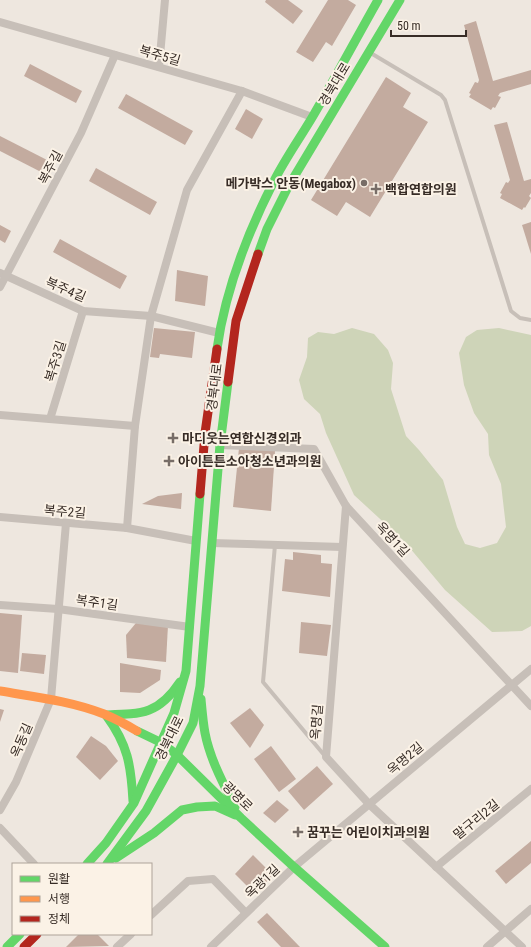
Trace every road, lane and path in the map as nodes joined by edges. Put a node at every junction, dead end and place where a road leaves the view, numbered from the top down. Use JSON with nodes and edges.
{"nodes":[{"id":1,"x":164,"y":0,"type":"edge"},
{"id":2,"x":378,"y":0,"type":"edge"},
{"id":3,"x":400,"y":0,"type":"edge"},
{"id":4,"x":0,"y":22,"type":"edge"},
{"id":5,"x":369,"y":52,"type":"junction"},
{"id":6,"x":115,"y":55,"type":"junction"},
{"id":7,"x":159,"y":67,"type":"junction"},
{"id":8,"x":242,"y":91,"type":"junction"},
{"id":9,"x":312,"y":117,"type":"junction"},
{"id":10,"x":3,"y":275,"type":"edge"},
{"id":11,"x":0,"y":287,"type":"edge"},
{"id":12,"x":83,"y":311,"type":"junction"},
{"id":13,"x":151,"y":316,"type":"junction"},
{"id":14,"x":531,"y":320,"type":"edge"},
{"id":15,"x":219,"y":332,"type":"junction"},
{"id":16,"x":0,"y":415,"type":"edge"},
{"id":17,"x":50,"y":419,"type":"junction"},
{"id":18,"x":135,"y":426,"type":"junction"},
{"id":19,"x":220,"y":445,"type":"junction"},
{"id":20,"x":346,"y":506,"type":"junction"},
{"id":21,"x":0,"y":517,"type":"edge"},
{"id":22,"x":66,"y":523,"type":"junction"},
{"id":23,"x":127,"y":528,"type":"junction"},
{"id":24,"x":196,"y":541,"type":"junction"},
{"id":25,"x":212,"y":543,"type":"junction"},
{"id":26,"x":275,"y":545,"type":"junction"},
{"id":27,"x":342,"y":547,"type":"junction"},
{"id":28,"x":0,"y":605,"type":"edge"},
{"id":29,"x":58,"y":609,"type":"junction"},
{"id":30,"x":190,"y":627,"type":"junction"},
{"id":31,"x":531,"y":669,"type":"edge"},
{"id":32,"x":186,"y":671,"type":"junction"},
{"id":33,"x":512,"y":685,"type":"junction"},
{"id":34,"x":200,"y":686,"type":"junction"},
{"id":35,"x":0,"y":691,"type":"edge"},
{"id":36,"x":51,"y":699,"type":"junction"},
{"id":37,"x":531,"y":706,"type":"edge"},
{"id":38,"x":106,"y":715,"type":"junction"},
{"id":39,"x":162,"y":743,"type":"junction"},
{"id":40,"x":177,"y":754,"type":"junction"},
{"id":41,"x":326,"y":757,"type":"junction"},
{"id":42,"x":531,"y":789,"type":"edge"},
{"id":43,"x":134,"y":803,"type":"junction"},
{"id":44,"x":369,"y":804,"type":"junction"},
{"id":45,"x":0,"y":810,"type":"edge"},
{"id":46,"x":241,"y":818,"type":"junction"},
{"id":47,"x":0,"y":828,"type":"edge"},
{"id":48,"x":33,"y":863,"type":"edge"},
{"id":49,"x":88,"y":863,"type":"edge"},
{"id":50,"x":108,"y":863,"type":"edge"},
{"id":51,"x":108,"y":863,"type":"edge"},
{"id":52,"x":294,"y":867,"type":"junction"},
{"id":53,"x":436,"y":867,"type":"junction"},
{"id":54,"x":531,"y":909,"type":"edge"},
{"id":55,"x":246,"y":913,"type":"junction"},
{"id":56,"x":152,"y":914,"type":"edge"},
{"id":57,"x":505,"y":931,"type":"junction"},
{"id":58,"x":19,"y":935,"type":"edge"},
{"id":59,"x":36,"y":935,"type":"edge"},
{"id":60,"x":130,"y":935,"type":"edge"},
{"id":61,"x":7,"y":947,"type":"edge"},
{"id":62,"x":24,"y":947,"type":"edge"},
{"id":63,"x":117,"y":947,"type":"edge"},
{"id":64,"x":211,"y":947,"type":"edge"},
{"id":65,"x":385,"y":947,"type":"edge"},
{"id":66,"x":487,"y":947,"type":"edge"},
{"id":67,"x":522,"y":947,"type":"edge"}],
"edges":[{"from":1,"to":7,"type":"street"},
{"from":2,"to":9,"type":"street","name":"경북대로"},
{"from":3,"to":5,"type":"street","name":"경북대로"},
{"from":4,"to":6,"type":"street","name":"복주5길"},
{"from":5,"to":14,"type":"lane"},
{"from":5,"to":19,"type":"street","name":"경북대로"},
{"from":6,"to":7,"type":"street","name":"복주5길"},
{"from":6,"to":10,"type":"street","name":"복주길"},
{"from":7,"to":8,"type":"street","name":"복주5길"},
{"from":8,"to":9,"type":"street","name":"복주5길"},
{"from":8,"to":13,"type":"street"},
{"from":9,"to":15,"type":"street","name":"경북대로"},
{"from":10,"to":11,"type":"street","name":"복주길"},
{"from":10,"to":12,"type":"street","name":"복주4길"},
{"from":12,"to":13,"type":"street","name":"복주4길"},
{"from":12,"to":17,"type":"street","name":"복주3길"},
{"from":13,"to":15,"type":"street","name":"복주4길"},
{"from":13,"to":18,"type":"street"},
{"from":15,"to":24,"type":"street","name":"경북대로"},
{"from":16,"to":17,"type":"street"},
{"from":17,"to":18,"type":"street"},
{"from":18,"to":23,"type":"street"},
{"from":19,"to":20,"type":"street","name":"옥명1길"},
{"from":19,"to":25,"type":"street","name":"경북대로"},
{"from":20,"to":27,"type":"street","name":"옥명길"},
{"from":20,"to":33,"type":"street","name":"옥명1길"},
{"from":21,"to":22,"type":"street","name":"복주2길"},
{"from":22,"to":23,"type":"street","name":"복주2길"},
{"from":22,"to":29,"type":"street"},
{"from":23,"to":24,"type":"street","name":"복주2길"},
{"from":24,"to":30,"type":"street","name":"경북대로"},
{"from":25,"to":26,"type":"street"},
{"from":25,"to":34,"type":"street","name":"경북대로"},
{"from":26,"to":27,"type":"street"},
{"from":26,"to":41,"type":"lane"},
{"from":27,"to":41,"type":"street","name":"옥명길"},
{"from":28,"to":29,"type":"street","name":"복주1길"},
{"from":29,"to":30,"type":"street","name":"복주1길"},
{"from":29,"to":36,"type":"street"},
{"from":30,"to":32,"type":"street","name":"경북대로"},
{"from":31,"to":33,"type":"street","name":"옥명2길"},
{"from":32,"to":38,"type":"street"},
{"from":32,"to":39,"type":"street","name":"경북대로"},
{"from":33,"to":37,"type":"street","name":"옥명1길"},
{"from":33,"to":44,"type":"street","name":"옥명2길"},
{"from":34,"to":40,"type":"street","name":"경북대로"},
{"from":34,"to":46,"type":"street"},
{"from":35,"to":36,"type":"street","name":"광명로"},
{"from":36,"to":38,"type":"street","name":"광명로"},
{"from":36,"to":45,"type":"street","name":"옥동길"},
{"from":38,"to":39,"type":"street","name":"광명로"},
{"from":38,"to":43,"type":"street"},
{"from":39,"to":40,"type":"street","name":"광명로"},
{"from":39,"to":43,"type":"street","name":"경북대로"},
{"from":40,"to":46,"type":"street","name":"광명로"},
{"from":40,"to":50,"type":"street","name":"경북대로"},
{"from":41,"to":44,"type":"street","name":"옥명길"},
{"from":42,"to":53,"type":"street","name":"말구리2길"},
{"from":43,"to":49,"type":"street","name":"경북대로"},
{"from":44,"to":52,"type":"street","name":"옥명2길"},
{"from":44,"to":53,"type":"street","name":"옥명길"},
{"from":46,"to":51,"type":"street"},
{"from":46,"to":52,"type":"street","name":"광명로"},
{"from":47,"to":48,"type":"street"},
{"from":52,"to":55,"type":"street","name":"옥광1길"},
{"from":52,"to":65,"type":"street","name":"광명로"},
{"from":53,"to":57,"type":"street","name":"옥명길"},
{"from":54,"to":57,"type":"street"},
{"from":55,"to":56,"type":"street","name":"옥광1길"},
{"from":55,"to":64,"type":"street","name":"옥광1길"},
{"from":57,"to":66,"type":"street"},
{"from":57,"to":67,"type":"street","name":"옥명길"},
{"from":58,"to":61,"type":"street"},
{"from":59,"to":62,"type":"street"},
{"from":60,"to":63,"type":"street"}]}
